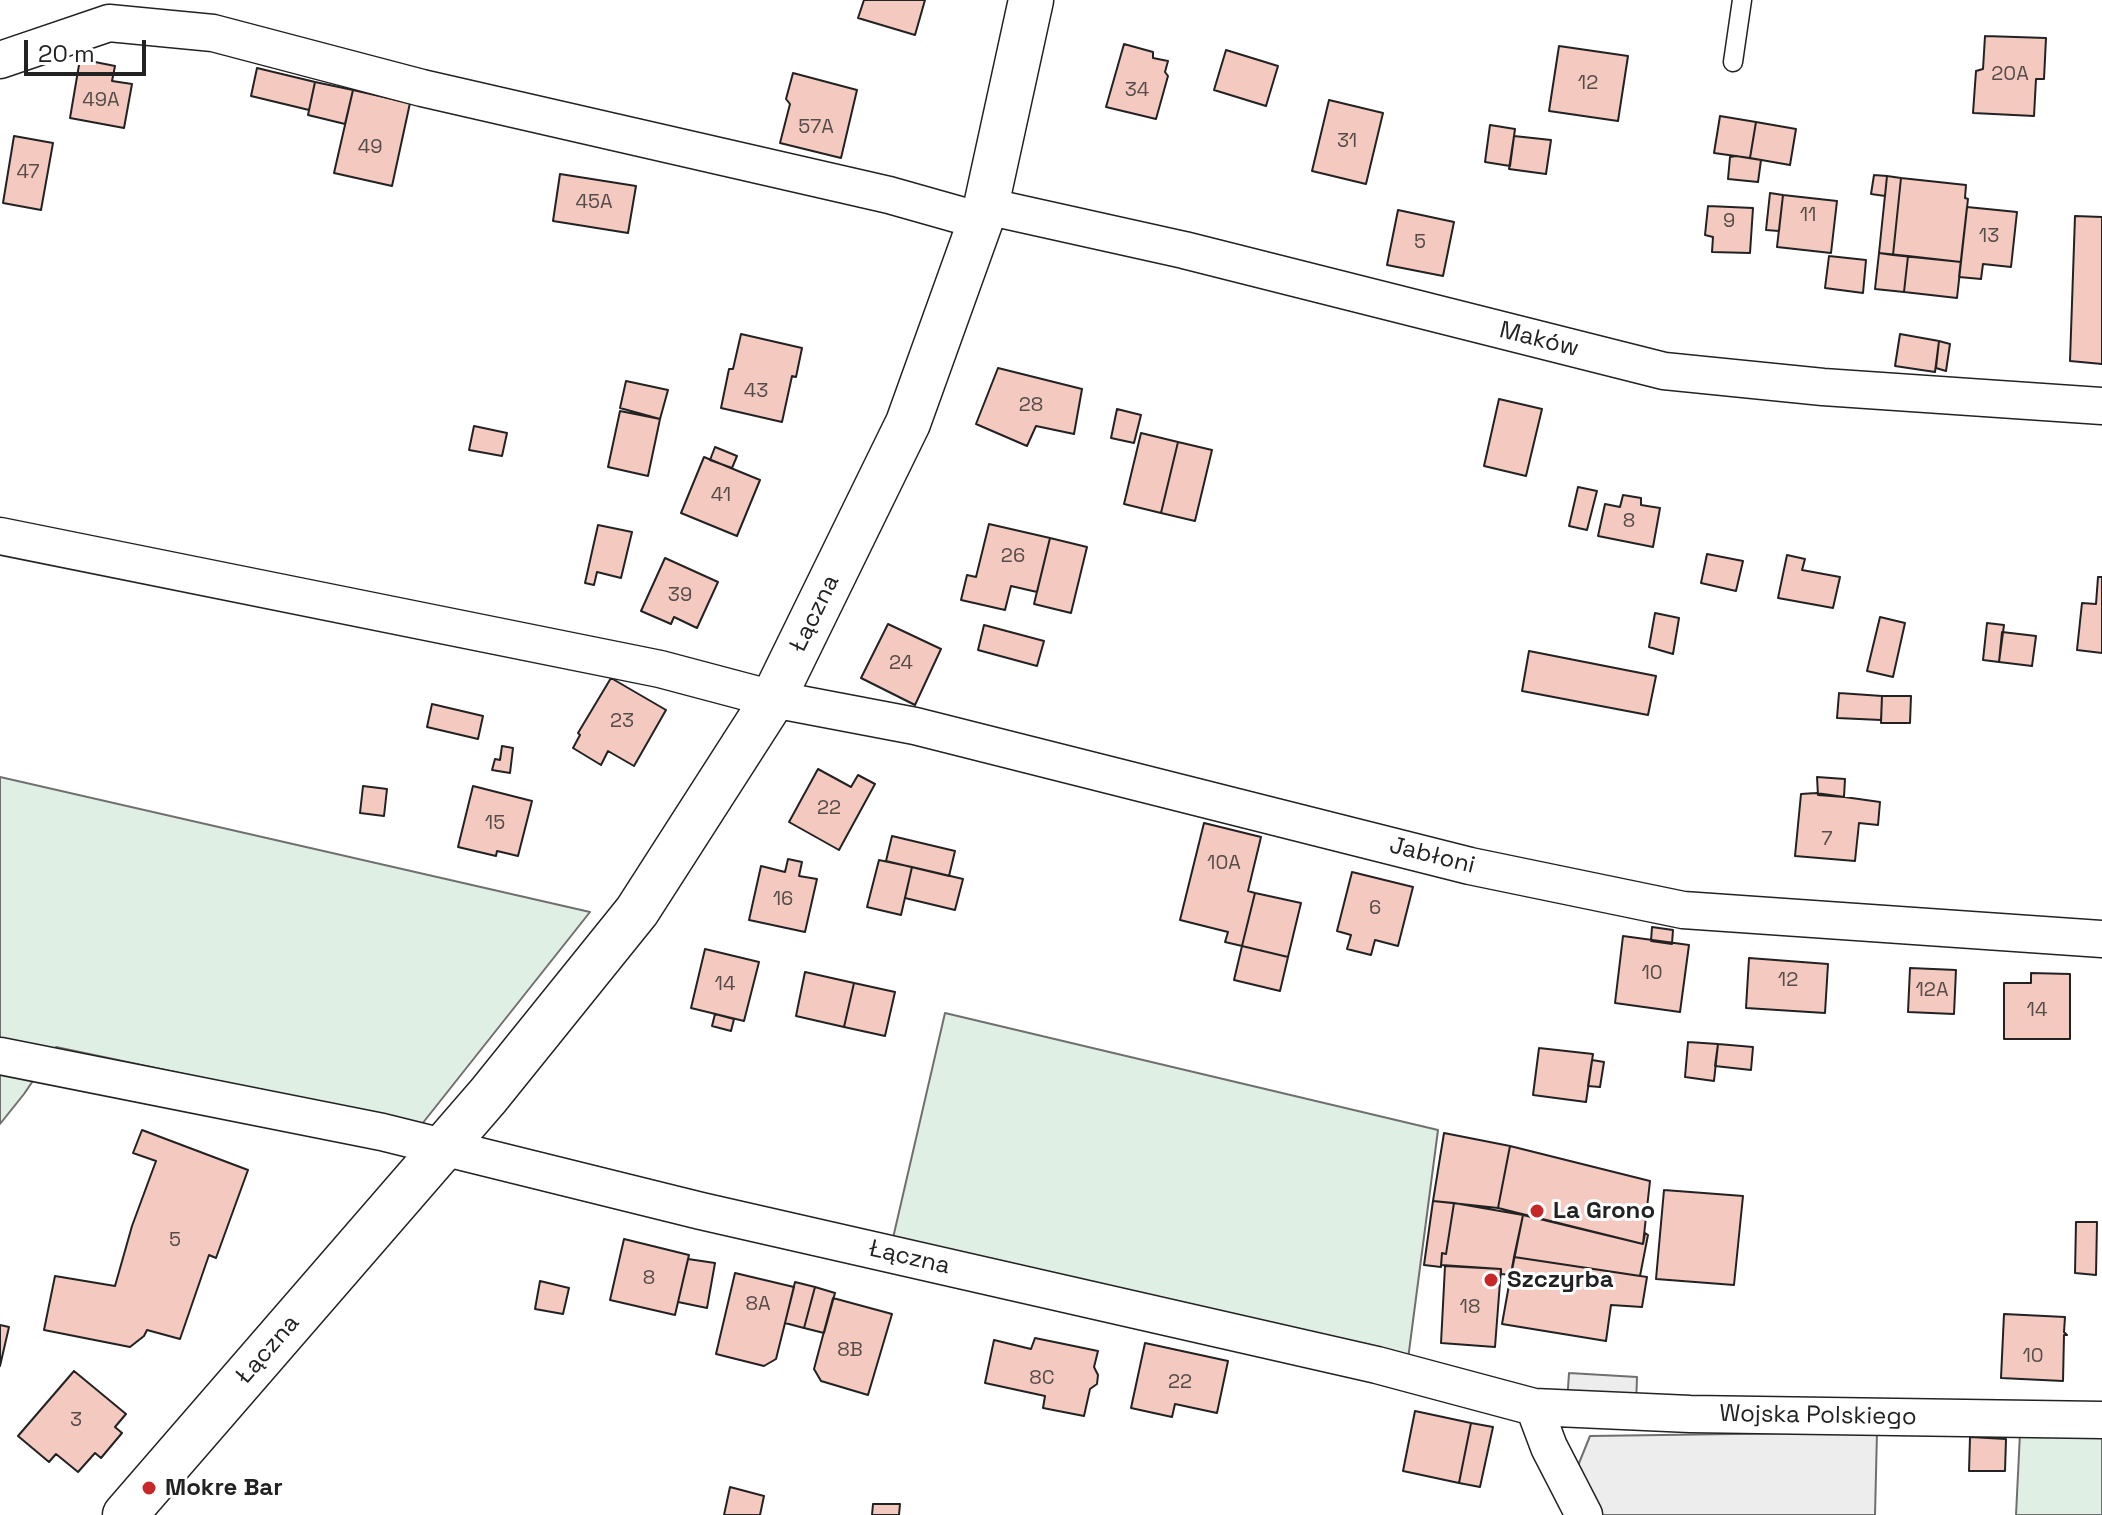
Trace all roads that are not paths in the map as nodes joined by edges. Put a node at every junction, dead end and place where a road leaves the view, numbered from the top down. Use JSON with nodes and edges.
{"nodes":[{"id":1,"x":1031,"y":0,"type":"edge"},
{"id":2,"x":1742,"y":0,"type":"edge"},
{"id":3,"x":0,"y":60,"type":"edge"},
{"id":4,"x":1733,"y":62,"type":"dead end"},
{"id":5,"x":984,"y":213,"type":"junction"},
{"id":6,"x":2102,"y":406,"type":"edge"},
{"id":7,"x":0,"y":536,"type":"edge"},
{"id":8,"x":773,"y":699,"type":"junction"},
{"id":9,"x":2102,"y":939,"type":"edge"},
{"id":10,"x":0,"y":1056,"type":"edge"},
{"id":11,"x":442,"y":1148,"type":"junction"},
{"id":12,"x":1377,"y":1365,"type":"joint"},
{"id":13,"x":1534,"y":1407,"type":"junction"},
{"id":14,"x":2102,"y":1420,"type":"edge"},
{"id":15,"x":125,"y":1515,"type":"edge"},
{"id":16,"x":1584,"y":1515,"type":"edge"}],
"edges":[{"from":1,"to":5,"type":"street","name":"Łączna"},
{"from":2,"to":4,"type":"lane"},
{"from":3,"to":5,"type":"street","name":"Maków"},
{"from":5,"to":6,"type":"street","name":"Maków"},
{"from":5,"to":8,"type":"street","name":"Łączna"},
{"from":7,"to":8,"type":"street","name":"Jabłoni"},
{"from":8,"to":9,"type":"street","name":"Jabłoni"},
{"from":8,"to":11,"type":"street","name":"Łączna"},
{"from":10,"to":11,"type":"street","name":"Łączna"},
{"from":11,"to":12,"type":"street","name":"Łączna"},
{"from":11,"to":15,"type":"street","name":"Łączna"},
{"from":12,"to":13,"type":"street","name":"Wojska Polskiego"},
{"from":13,"to":14,"type":"street","name":"Wojska Polskiego"},
{"from":13,"to":16,"type":"street"}]}
